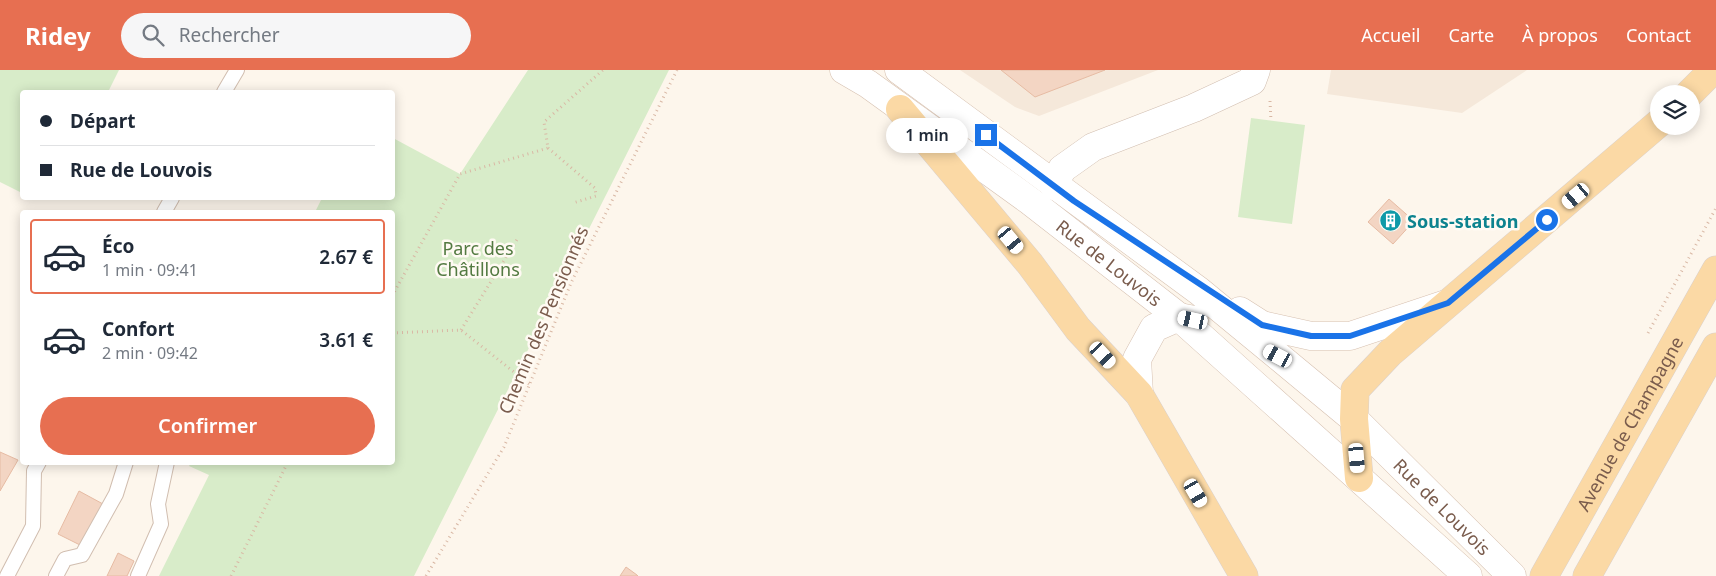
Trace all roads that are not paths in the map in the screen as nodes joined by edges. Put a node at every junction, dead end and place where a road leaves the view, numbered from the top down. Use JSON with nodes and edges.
{"nodes":[{"id":1,"x":237,"y":70,"type":"edge"},
{"id":2,"x":844,"y":70,"type":"edge"},
{"id":3,"x":898,"y":70,"type":"edge"},
{"id":4,"x":1256,"y":70,"type":"edge"},
{"id":5,"x":1713,"y":70,"type":"edge"},
{"id":6,"x":1698,"y":85,"type":"edge"},
{"id":7,"x":225,"y":90,"type":"edge"},
{"id":8,"x":900,"y":109,"type":"junction"},
{"id":9,"x":1650,"y":131,"type":"edge"},
{"id":10,"x":1064,"y":194,"type":"junction"},
{"id":11,"x":1716,"y":270,"type":"edge"},
{"id":12,"x":1448,"y":303,"type":"junction"},
{"id":13,"x":1179,"y":317,"type":"junction"},
{"id":14,"x":1716,"y":347,"type":"edge"},
{"id":15,"x":1278,"y":356,"type":"junction"},
{"id":16,"x":1139,"y":394,"type":"junction"},
{"id":17,"x":1354,"y":419,"type":"junction"},
{"id":18,"x":38,"y":465,"type":"edge"},
{"id":19,"x":125,"y":465,"type":"edge"},
{"id":20,"x":165,"y":465,"type":"edge"},
{"id":21,"x":1359,"y":478,"type":"junction"},
{"id":22,"x":1467,"y":575,"type":"edge"},
{"id":23,"x":7,"y":576,"type":"edge"},
{"id":24,"x":56,"y":576,"type":"edge"},
{"id":25,"x":138,"y":576,"type":"edge"},
{"id":26,"x":1244,"y":576,"type":"edge"},
{"id":27,"x":1512,"y":576,"type":"edge"},
{"id":28,"x":1544,"y":576,"type":"edge"},
{"id":29,"x":1587,"y":576,"type":"edge"}],
"edges":[{"from":1,"to":7,"type":"lane"},
{"from":2,"to":8,"type":"street","name":"Rue de Louvois"},
{"from":3,"to":10,"type":"street","name":"Rue de Louvois"},
{"from":4,"to":10,"type":"street"},
{"from":5,"to":6,"type":"main road"},
{"from":8,"to":13,"type":"street","name":"Rue de Louvois"},
{"from":8,"to":16,"type":"main road"},
{"from":9,"to":12,"type":"main road"},
{"from":10,"to":12,"type":"street"},
{"from":10,"to":15,"type":"street","name":"Rue de Louvois"},
{"from":11,"to":28,"type":"main road","name":"Avenue de Champagne"},
{"from":12,"to":17,"type":"main road"},
{"from":13,"to":15,"type":"street"},
{"from":13,"to":16,"type":"street"},
{"from":13,"to":21,"type":"street","name":"Rue de Louvois"},
{"from":14,"to":29,"type":"main road"},
{"from":15,"to":17,"type":"street","name":"Rue de Louvois"},
{"from":16,"to":26,"type":"main road"},
{"from":17,"to":21,"type":"main road"},
{"from":17,"to":27,"type":"street","name":"Rue de Louvois"},
{"from":18,"to":23,"type":"lane"},
{"from":19,"to":24,"type":"lane"},
{"from":20,"to":25,"type":"lane"},
{"from":21,"to":22,"type":"street","name":"Rue de Louvois"}]}
